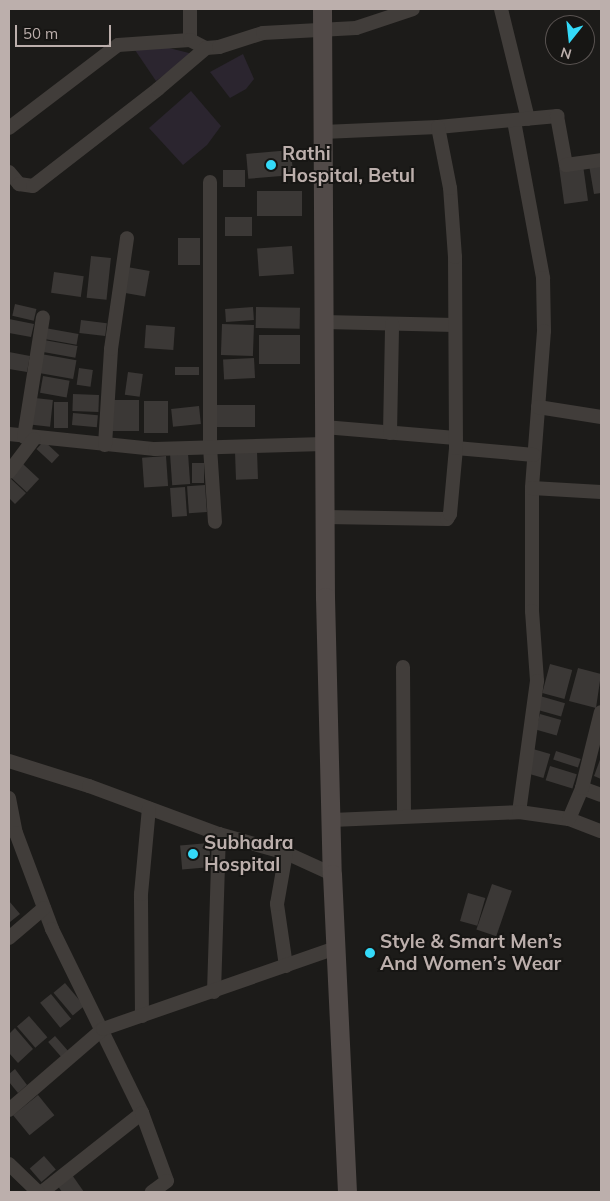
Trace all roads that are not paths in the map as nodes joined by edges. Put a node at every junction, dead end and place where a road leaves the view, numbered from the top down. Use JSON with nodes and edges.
{"nodes":[{"id":1,"x":190,"y":9,"type":"edge"},
{"id":2,"x":322,"y":9,"type":"edge"},
{"id":3,"x":413,"y":9,"type":"edge"},
{"id":4,"x":501,"y":9,"type":"edge"},
{"id":5,"x":322,"y":28,"type":"junction"},
{"id":6,"x":190,"y":40,"type":"junction"},
{"id":7,"x":206,"y":48,"type":"junction"},
{"id":8,"x":528,"y":119,"type":"junction"},
{"id":9,"x":514,"y":121,"type":"junction"},
{"id":10,"x":438,"y":127,"type":"junction"},
{"id":11,"x":9,"y":128,"type":"edge"},
{"id":12,"x":323,"y":132,"type":"junction"},
{"id":13,"x":601,"y":160,"type":"edge"},
{"id":14,"x":9,"y":172,"type":"edge"},
{"id":15,"x":210,"y":182,"type":"dead end"},
{"id":16,"x":127,"y":238,"type":"dead end"},
{"id":17,"x":43,"y":317,"type":"dead end"},
{"id":18,"x":324,"y":322,"type":"junction"},
{"id":19,"x":392,"y":324,"type":"junction"},
{"id":20,"x":455,"y":325,"type":"junction"},
{"id":21,"x":538,"y":407,"type":"junction"},
{"id":22,"x":601,"y":417,"type":"edge"},
{"id":23,"x":390,"y":432,"type":"junction"},
{"id":24,"x":9,"y":434,"type":"edge"},
{"id":25,"x":324,"y":436,"type":"junction"},
{"id":26,"x":29,"y":438,"type":"junction"},
{"id":27,"x":456,"y":443,"type":"junction"},
{"id":28,"x":105,"y":445,"type":"junction"},
{"id":29,"x":210,"y":447,"type":"junction"},
{"id":30,"x":534,"y":455,"type":"junction"},
{"id":31,"x":9,"y":472,"type":"edge"},
{"id":32,"x":532,"y":488,"type":"junction"},
{"id":33,"x":601,"y":492,"type":"edge"},
{"id":34,"x":325,"y":517,"type":"junction"},
{"id":35,"x":215,"y":522,"type":"dead end"},
{"id":36,"x":403,"y":667,"type":"dead end"},
{"id":37,"x":600,"y":719,"type":"edge"},
{"id":38,"x":9,"y":761,"type":"edge"},
{"id":39,"x":582,"y":788,"type":"junction"},
{"id":40,"x":601,"y":795,"type":"edge"},
{"id":41,"x":9,"y":798,"type":"edge"},
{"id":42,"x":149,"y":808,"type":"junction"},
{"id":43,"x":518,"y":812,"type":"junction"},
{"id":44,"x":404,"y":815,"type":"junction"},
{"id":45,"x":569,"y":818,"type":"junction"},
{"id":46,"x":332,"y":820,"type":"junction"},
{"id":47,"x":601,"y":832,"type":"edge"},
{"id":48,"x":219,"y":834,"type":"junction"},
{"id":49,"x":286,"y":853,"type":"junction"},
{"id":50,"x":332,"y":874,"type":"junction"},
{"id":51,"x":44,"y":908,"type":"junction"},
{"id":52,"x":9,"y":938,"type":"edge"},
{"id":53,"x":335,"y":948,"type":"junction"},
{"id":54,"x":286,"y":966,"type":"junction"},
{"id":55,"x":214,"y":992,"type":"junction"},
{"id":56,"x":142,"y":1016,"type":"junction"},
{"id":57,"x":103,"y":1029,"type":"junction"},
{"id":58,"x":9,"y":1110,"type":"edge"},
{"id":59,"x":142,"y":1113,"type":"junction"},
{"id":60,"x":9,"y":1164,"type":"edge"},
{"id":61,"x":168,"y":1187,"type":"edge"},
{"id":62,"x":40,"y":1192,"type":"edge"},
{"id":63,"x":152,"y":1192,"type":"edge"},
{"id":64,"x":347,"y":1192,"type":"edge"}],
"edges":[{"from":1,"to":6,"type":"street"},
{"from":2,"to":5,"type":"main road"},
{"from":3,"to":5,"type":"street"},
{"from":4,"to":8,"type":"street"},
{"from":5,"to":7,"type":"street"},
{"from":5,"to":12,"type":"main road"},
{"from":6,"to":7,"type":"street"},
{"from":6,"to":11,"type":"street"},
{"from":7,"to":14,"type":"street"},
{"from":8,"to":9,"type":"street"},
{"from":8,"to":13,"type":"street"},
{"from":9,"to":10,"type":"street"},
{"from":9,"to":21,"type":"street"},
{"from":10,"to":12,"type":"street"},
{"from":10,"to":20,"type":"street"},
{"from":12,"to":18,"type":"main road"},
{"from":15,"to":29,"type":"street"},
{"from":16,"to":28,"type":"street"},
{"from":17,"to":26,"type":"street"},
{"from":18,"to":19,"type":"street"},
{"from":18,"to":25,"type":"main road"},
{"from":19,"to":20,"type":"street"},
{"from":19,"to":23,"type":"street"},
{"from":20,"to":27,"type":"street"},
{"from":21,"to":22,"type":"street"},
{"from":21,"to":30,"type":"street"},
{"from":23,"to":25,"type":"street"},
{"from":23,"to":27,"type":"street"},
{"from":24,"to":26,"type":"street"},
{"from":25,"to":29,"type":"street"},
{"from":25,"to":34,"type":"main road"},
{"from":26,"to":28,"type":"street"},
{"from":26,"to":31,"type":"street"},
{"from":27,"to":30,"type":"street"},
{"from":27,"to":34,"type":"street"},
{"from":28,"to":29,"type":"street"},
{"from":29,"to":35,"type":"street"},
{"from":30,"to":32,"type":"street"},
{"from":32,"to":33,"type":"street"},
{"from":32,"to":43,"type":"street"},
{"from":34,"to":46,"type":"main road"},
{"from":36,"to":44,"type":"street"},
{"from":37,"to":39,"type":"street"},
{"from":38,"to":42,"type":"street"},
{"from":39,"to":40,"type":"street"},
{"from":39,"to":45,"type":"street"},
{"from":41,"to":51,"type":"street"},
{"from":42,"to":48,"type":"street"},
{"from":42,"to":56,"type":"street"},
{"from":43,"to":44,"type":"street"},
{"from":43,"to":45,"type":"street"},
{"from":44,"to":46,"type":"street"},
{"from":45,"to":47,"type":"street"},
{"from":46,"to":50,"type":"main road"},
{"from":48,"to":49,"type":"street"},
{"from":48,"to":55,"type":"street"},
{"from":49,"to":50,"type":"street"},
{"from":49,"to":54,"type":"street"},
{"from":50,"to":53,"type":"main road"},
{"from":51,"to":52,"type":"street"},
{"from":51,"to":57,"type":"street"},
{"from":53,"to":54,"type":"street"},
{"from":53,"to":64,"type":"main road"},
{"from":54,"to":55,"type":"street"},
{"from":55,"to":56,"type":"street"},
{"from":56,"to":57,"type":"street"},
{"from":57,"to":58,"type":"street"},
{"from":57,"to":59,"type":"street"},
{"from":59,"to":61,"type":"street"},
{"from":59,"to":62,"type":"street"},
{"from":60,"to":62,"type":"street"},
{"from":61,"to":63,"type":"street"}]}
